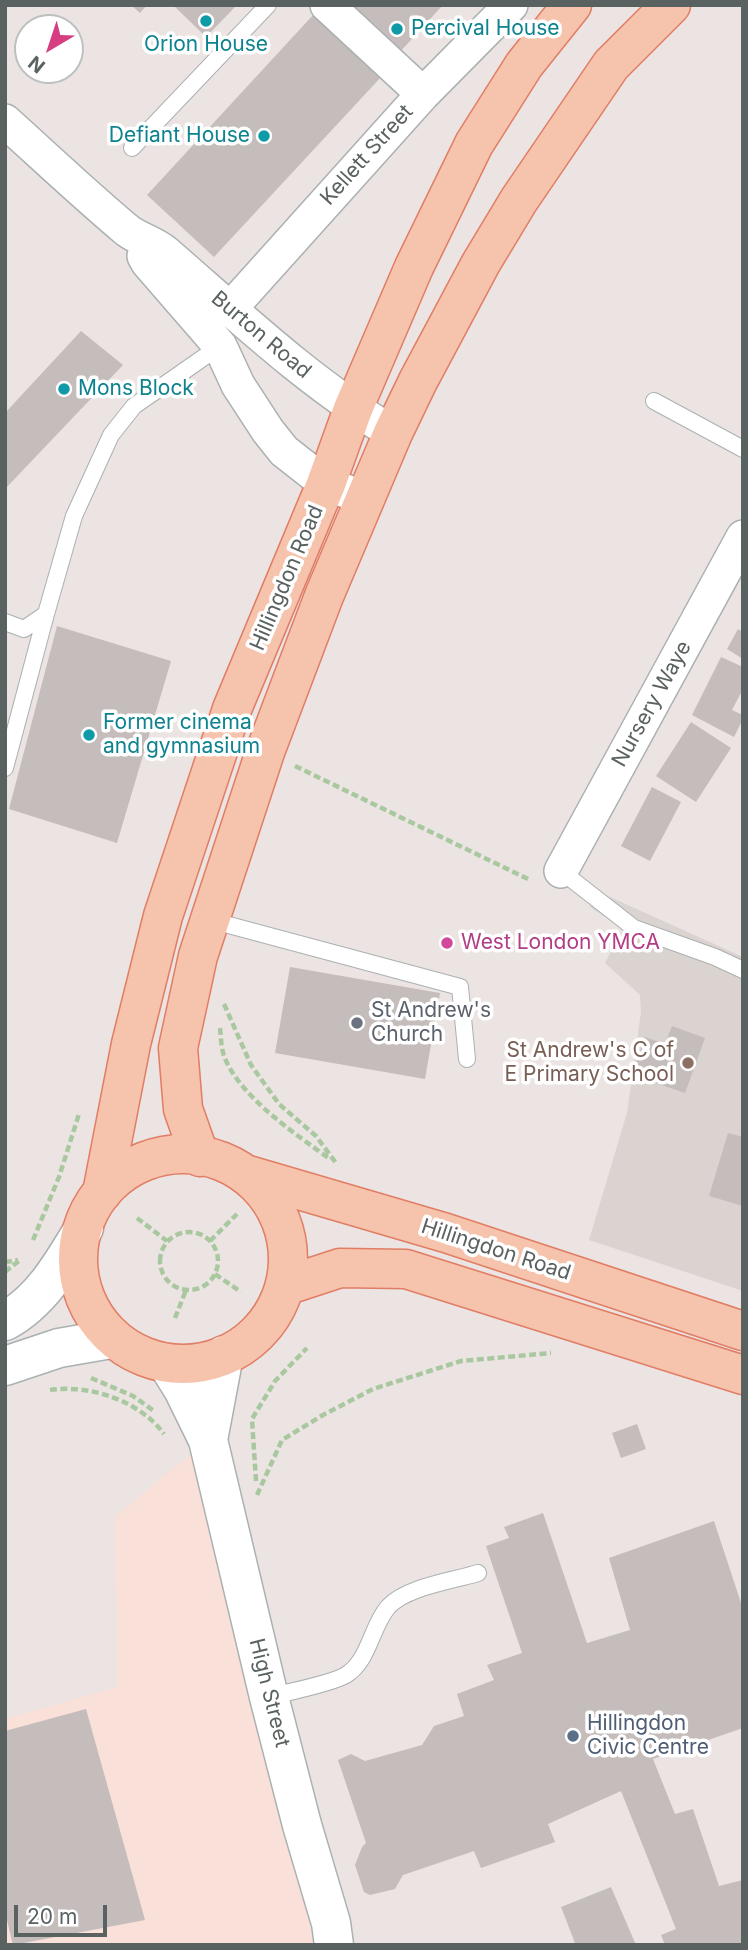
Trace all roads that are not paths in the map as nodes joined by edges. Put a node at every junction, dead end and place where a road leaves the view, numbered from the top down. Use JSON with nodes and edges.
{"nodes":[{"id":1,"x":268,"y":5,"type":"edge"},
{"id":2,"x":327,"y":5,"type":"edge"},
{"id":3,"x":511,"y":5,"type":"edge"},
{"id":4,"x":572,"y":5,"type":"edge"},
{"id":5,"x":671,"y":5,"type":"edge"},
{"id":6,"x":423,"y":94,"type":"junction"},
{"id":7,"x":5,"y":121,"type":"edge"},
{"id":8,"x":132,"y":148,"type":"dead end"},
{"id":9,"x":132,"y":233,"type":"junction"},
{"id":10,"x":229,"y":310,"type":"junction"},
{"id":11,"x":220,"y":346,"type":"junction"},
{"id":12,"x":654,"y":401,"type":"dead end"},
{"id":13,"x":353,"y":410,"type":"junction"},
{"id":14,"x":393,"y":433,"type":"junction"},
{"id":15,"x":743,"y":449,"type":"edge"},
{"id":16,"x":326,"y":484,"type":"junction"},
{"id":17,"x":365,"y":498,"type":"junction"},
{"id":18,"x":743,"y":537,"type":"edge"},
{"id":19,"x":46,"y":614,"type":"junction"},
{"id":20,"x":5,"y":622,"type":"edge"},
{"id":21,"x":5,"y":768,"type":"edge"},
{"id":22,"x":561,"y":871,"type":"joint"},
{"id":23,"x":210,"y":920,"type":"junction"},
{"id":24,"x":743,"y":970,"type":"edge"},
{"id":25,"x":467,"y":1059,"type":"dead end"},
{"id":26,"x":200,"y":1157,"type":"junction"},
{"id":27,"x":248,"y":1175,"type":"junction"},
{"id":28,"x":102,"y":1193,"type":"junction"},
{"id":29,"x":84,"y":1228,"type":"junction"},
{"id":30,"x":285,"y":1286,"type":"junction"},
{"id":31,"x":5,"y":1321,"type":"edge"},
{"id":32,"x":743,"y":1331,"type":"edge"},
{"id":33,"x":111,"y":1339,"type":"junction"},
{"id":34,"x":224,"y":1355,"type":"junction"},
{"id":35,"x":168,"y":1365,"type":"junction"},
{"id":36,"x":5,"y":1366,"type":"edge"},
{"id":37,"x":743,"y":1375,"type":"edge"},
{"id":38,"x":208,"y":1440,"type":"junction"},
{"id":39,"x":478,"y":1573,"type":"dead end"},
{"id":40,"x":268,"y":1697,"type":"junction"},
{"id":41,"x":334,"y":1945,"type":"edge"}],
"edges":[{"from":1,"to":8,"type":"lane"},
{"from":2,"to":6,"type":"street"},
{"from":3,"to":6,"type":"street","name":"Kellett Street"},
{"from":4,"to":13,"type":"main road","name":"Hillingdon Road"},
{"from":5,"to":14,"type":"main road","name":"Hillingdon Road"},
{"from":6,"to":10,"type":"street","name":"Kellett Street"},
{"from":7,"to":9,"type":"street","name":"Burton Road"},
{"from":9,"to":10,"type":"street","name":"Burton Road"},
{"from":9,"to":11,"type":"street","name":"Burton Road"},
{"from":10,"to":13,"type":"street","name":"Burton Road"},
{"from":11,"to":16,"type":"street","name":"Burton Road"},
{"from":11,"to":19,"type":"lane"},
{"from":12,"to":15,"type":"lane"},
{"from":13,"to":14,"type":"street","name":"Burton Road"},
{"from":13,"to":16,"type":"main road","name":"Hillingdon Road"},
{"from":14,"to":17,"type":"main road","name":"Hillingdon Road"},
{"from":16,"to":17,"type":"street","name":"Burton Road"},
{"from":16,"to":28,"type":"main road","name":"Hillingdon Road"},
{"from":17,"to":23,"type":"main road","name":"Hillingdon Road"},
{"from":18,"to":22,"type":"street","name":"Nursery Waye"},
{"from":19,"to":20,"type":"lane"},
{"from":19,"to":21,"type":"lane"},
{"from":22,"to":24,"type":"lane"},
{"from":23,"to":25,"type":"lane"},
{"from":23,"to":26,"type":"main road","name":"Hillingdon Road"},
{"from":26,"to":27,"type":"main road"},
{"from":26,"to":28,"type":"main road"},
{"from":27,"to":30,"type":"main road"},
{"from":27,"to":32,"type":"main road","name":"Hillingdon Road"},
{"from":28,"to":29,"type":"main road"},
{"from":29,"to":31,"type":"street"},
{"from":29,"to":33,"type":"main road"},
{"from":30,"to":34,"type":"main road"},
{"from":30,"to":37,"type":"main road"},
{"from":33,"to":35,"type":"main road"},
{"from":33,"to":36,"type":"street"},
{"from":34,"to":35,"type":"main road"},
{"from":34,"to":38,"type":"street"},
{"from":35,"to":38,"type":"street"},
{"from":38,"to":40,"type":"street","name":"High Street"},
{"from":39,"to":40,"type":"lane"},
{"from":40,"to":41,"type":"street","name":"High Street"}]}
